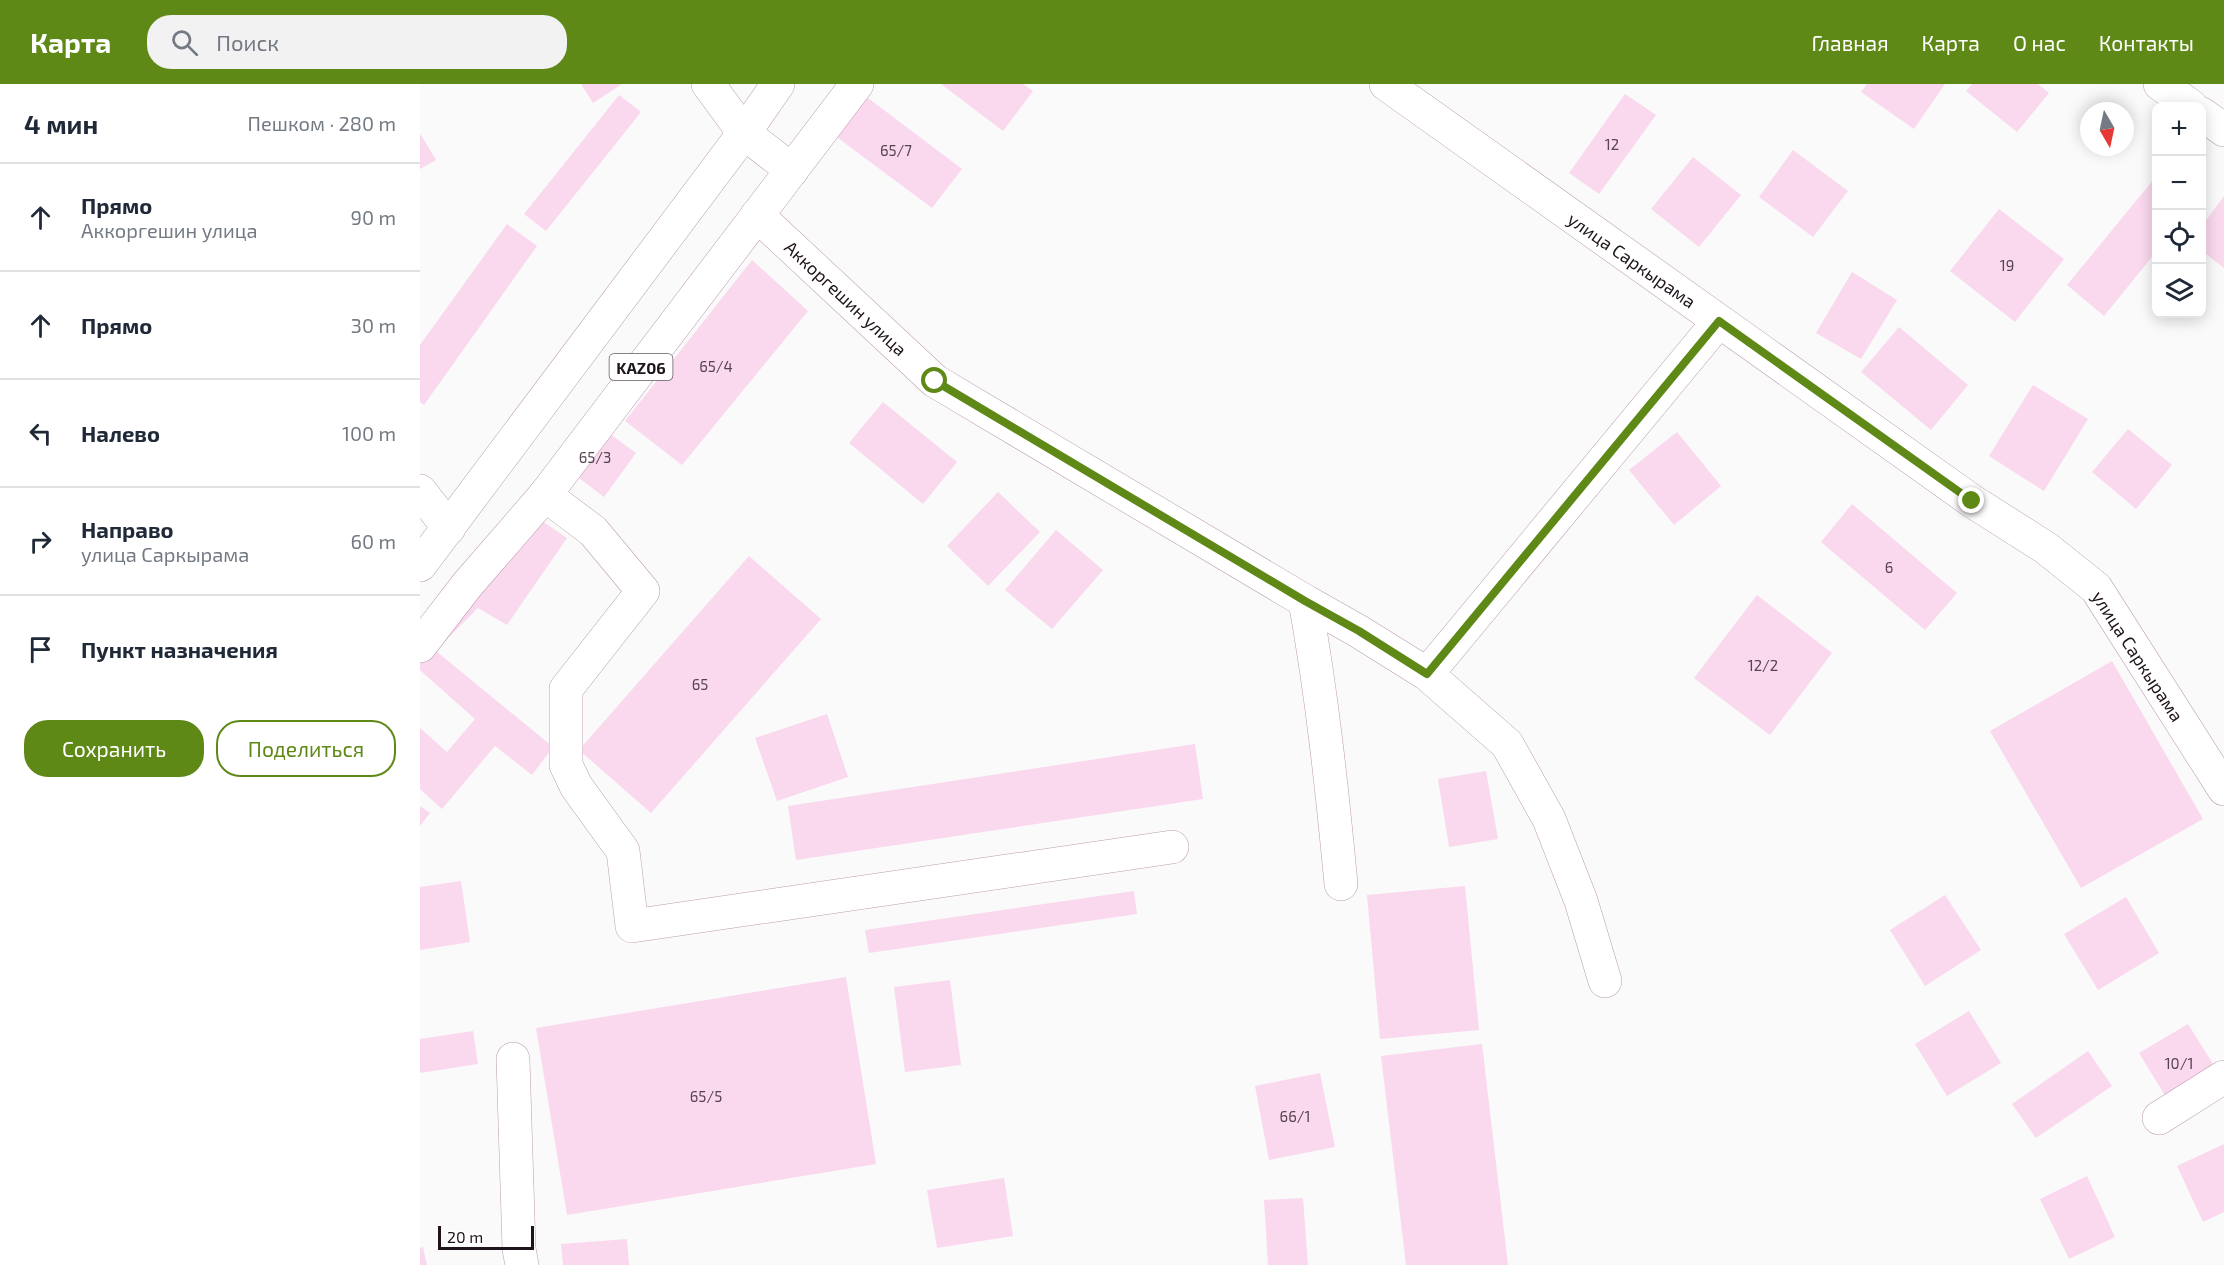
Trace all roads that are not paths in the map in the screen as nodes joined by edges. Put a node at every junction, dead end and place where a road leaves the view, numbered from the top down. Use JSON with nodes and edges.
{"nodes":[{"id":1,"x":708,"y":84,"type":"edge"},
{"id":2,"x":778,"y":84,"type":"edge"},
{"id":3,"x":857,"y":84,"type":"edge"},
{"id":4,"x":1386,"y":84,"type":"edge"},
{"id":5,"x":2160,"y":84,"type":"edge"},
{"id":6,"x":2185,"y":102,"type":"edge"},
{"id":7,"x":2206,"y":117,"type":"edge"},
{"id":8,"x":2224,"y":130,"type":"edge"},
{"id":9,"x":744,"y":133,"type":"junction"},
{"id":10,"x":792,"y":170,"type":"junction"},
{"id":11,"x":757,"y":215,"type":"junction"},
{"id":12,"x":1719,"y":321,"type":"junction"},
{"id":13,"x":420,"y":491,"type":"edge"},
{"id":14,"x":545,"y":495,"type":"junction"},
{"id":15,"x":449,"y":528,"type":"junction"},
{"id":16,"x":420,"y":565,"type":"edge"},
{"id":17,"x":1305,"y":601,"type":"junction"},
{"id":18,"x":420,"y":646,"type":"edge"},
{"id":19,"x":1427,"y":674,"type":"junction"},
{"id":20,"x":2224,"y":789,"type":"edge"},
{"id":21,"x":1172,"y":847,"type":"dead end"},
{"id":22,"x":1341,"y":884,"type":"dead end"},
{"id":23,"x":1605,"y":981,"type":"dead end"},
{"id":24,"x":513,"y":1059,"type":"dead end"},
{"id":25,"x":2224,"y":1077,"type":"edge"},
{"id":26,"x":2159,"y":1118,"type":"dead end"},
{"id":27,"x":522,"y":1265,"type":"edge"}],
"edges":[{"from":1,"to":9,"type":"main road"},
{"from":2,"to":9,"type":"main road","number":"KАZ06"},
{"from":3,"to":10,"type":"main road","number":"KАZ06"},
{"from":4,"to":12,"type":"main road","name":"улица Саркырама"},
{"from":5,"to":6,"type":"main road"},
{"from":7,"to":8,"type":"main road"},
{"from":9,"to":10,"type":"main road"},
{"from":9,"to":15,"type":"main road","number":"KАZ06"},
{"from":10,"to":11,"type":"main road","number":"KАZ06"},
{"from":11,"to":14,"type":"main road","number":"KАZ06"},
{"from":11,"to":17,"type":"main road","name":"Аккоргешин улица"},
{"from":12,"to":19,"type":"main road"},
{"from":12,"to":20,"type":"main road","name":"улица Саркырама"},
{"from":13,"to":15,"type":"main road"},
{"from":14,"to":18,"type":"main road","number":"KАZ06"},
{"from":14,"to":21,"type":"main road"},
{"from":15,"to":16,"type":"main road","number":"KАZ06"},
{"from":17,"to":19,"type":"main road","name":"Аккоргешин улица"},
{"from":17,"to":22,"type":"main road"},
{"from":19,"to":23,"type":"main road","name":"Аккоргешин улица"},
{"from":24,"to":27,"type":"main road"},
{"from":25,"to":26,"type":"main road"}]}
